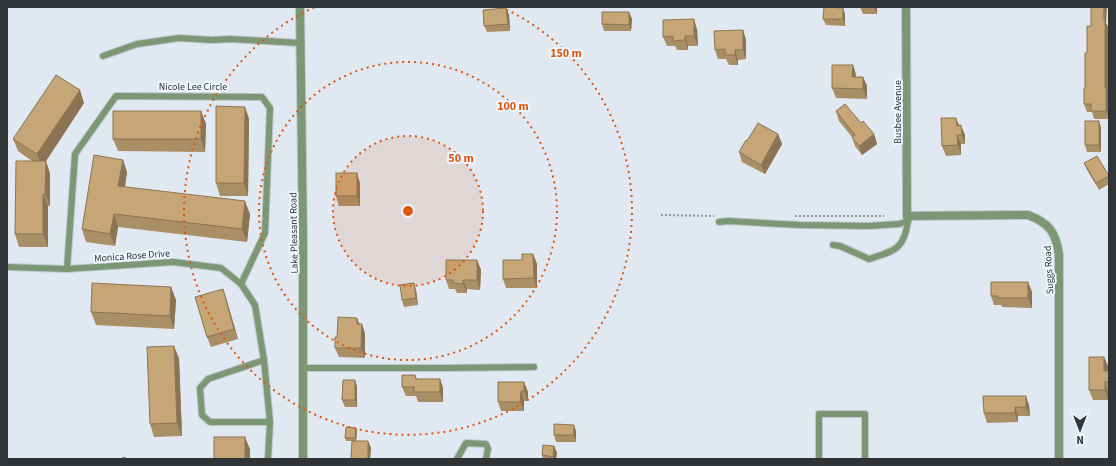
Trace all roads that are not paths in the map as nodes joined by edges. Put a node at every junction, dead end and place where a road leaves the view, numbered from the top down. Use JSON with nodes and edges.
{"nodes":[{"id":1,"x":300,"y":7,"type":"edge"},
{"id":2,"x":906,"y":7,"type":"edge"},
{"id":3,"x":300,"y":43,"type":"junction"},
{"id":4,"x":103,"y":56,"type":"dead end"},
{"id":5,"x":909,"y":218,"type":"junction"},
{"id":6,"x":719,"y":222,"type":"dead end"},
{"id":7,"x":833,"y":245,"type":"dead end"},
{"id":8,"x":7,"y":267,"type":"edge"},
{"id":9,"x":67,"y":269,"type":"junction"},
{"id":10,"x":241,"y":284,"type":"junction"},
{"id":11,"x":264,"y":360,"type":"junction"},
{"id":12,"x":534,"y":367,"type":"dead end"},
{"id":13,"x":303,"y":368,"type":"junction"},
{"id":14,"x":270,"y":422,"type":"junction"},
{"id":15,"x":268,"y":459,"type":"edge"},
{"id":16,"x":303,"y":459,"type":"edge"},
{"id":17,"x":457,"y":459,"type":"edge"},
{"id":18,"x":486,"y":459,"type":"edge"},
{"id":19,"x":819,"y":459,"type":"edge"},
{"id":20,"x":865,"y":459,"type":"edge"},
{"id":21,"x":1059,"y":459,"type":"edge"}],
"edges":[{"from":1,"to":3,"type":"street","name":"Lake Pleasant Road"},
{"from":2,"to":5,"type":"street","name":"Busbee Avenue"},
{"from":3,"to":4,"type":"lane"},
{"from":3,"to":13,"type":"street","name":"Lake Pleasant Road"},
{"from":5,"to":6,"type":"lane"},
{"from":5,"to":7,"type":"lane"},
{"from":5,"to":21,"type":"street","name":"Suggs Road"},
{"from":8,"to":9,"type":"lane","name":"Monica Rose Drive"},
{"from":9,"to":10,"type":"lane","name":"Monica Rose Drive"},
{"from":9,"to":10,"type":"lane","name":"Nicole Lee Circle"},
{"from":10,"to":11,"type":"lane","name":"Monica Rose Drive"},
{"from":11,"to":14,"type":"lane","name":"Monica Rose Drive"},
{"from":11,"to":14,"type":"lane"},
{"from":12,"to":13,"type":"lane"},
{"from":13,"to":16,"type":"street","name":"Lake Pleasant Road"},
{"from":14,"to":15,"type":"lane","name":"Monica Rose Drive"},
{"from":17,"to":18,"type":"lane"},
{"from":19,"to":20,"type":"lane"}]}
